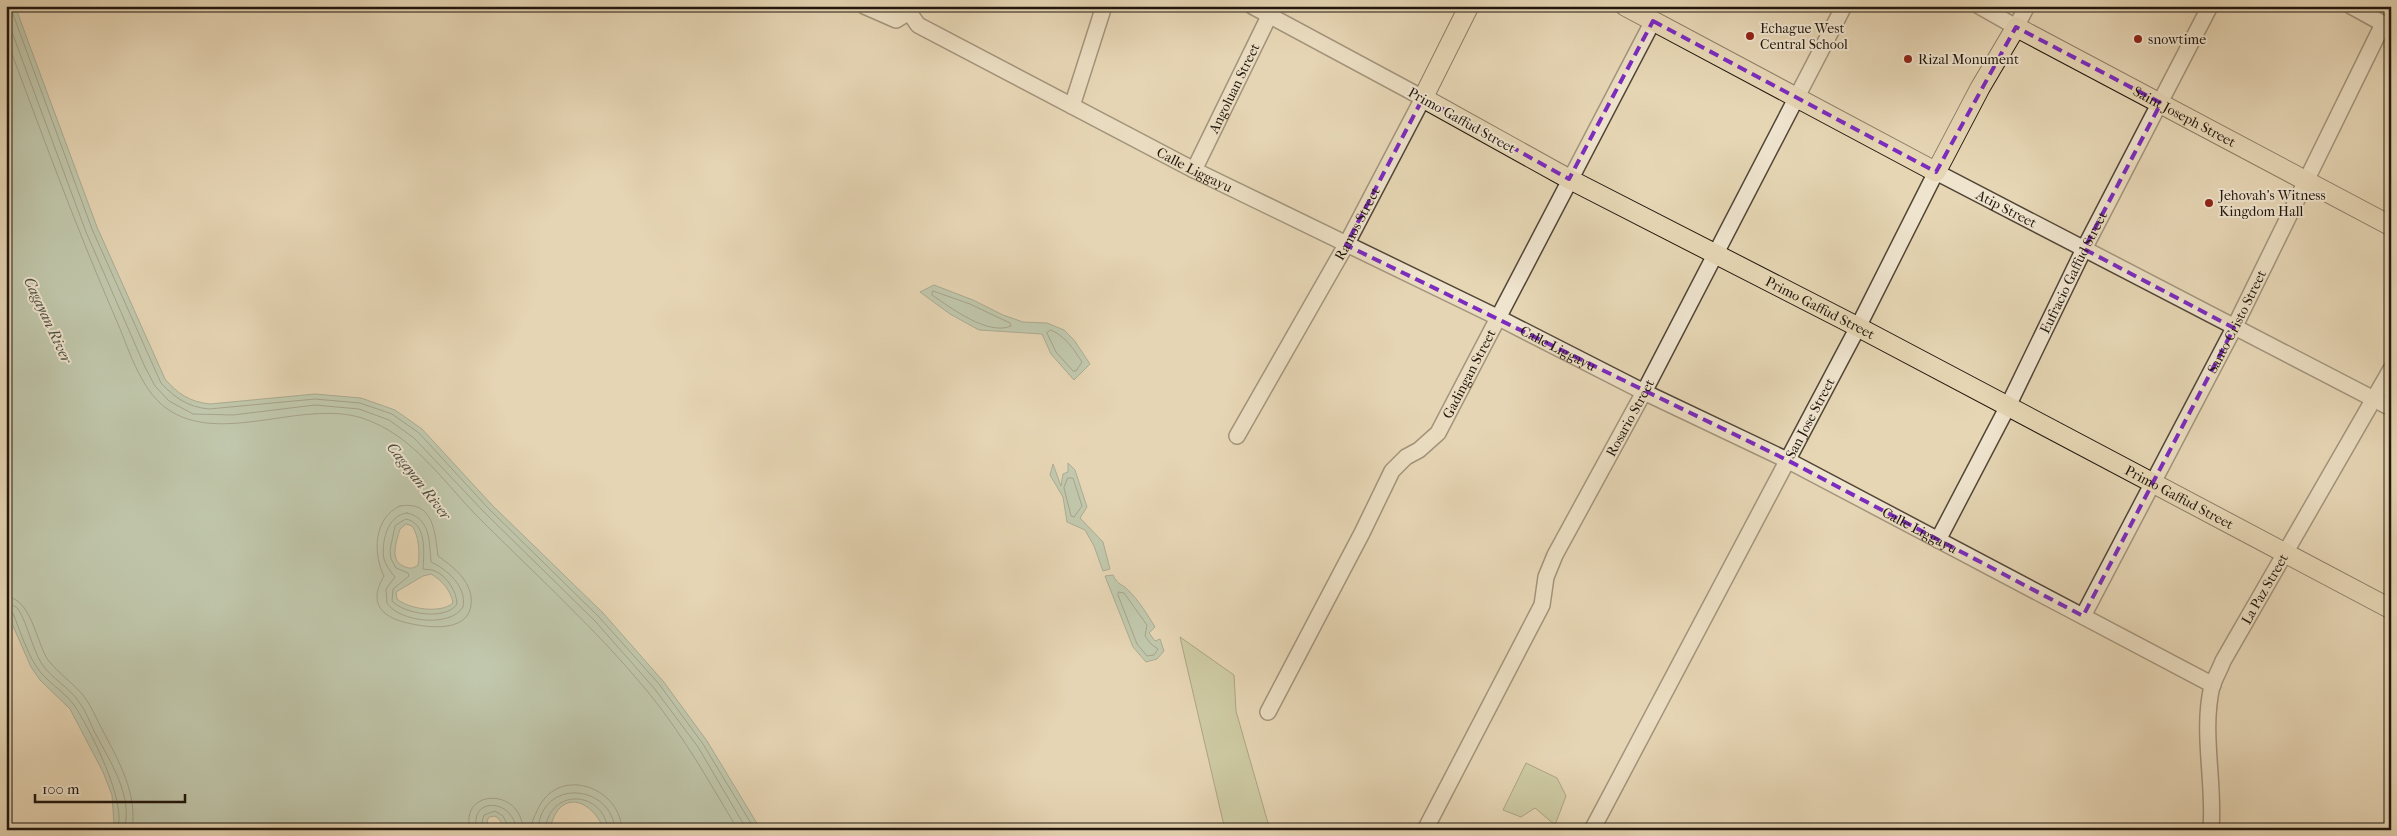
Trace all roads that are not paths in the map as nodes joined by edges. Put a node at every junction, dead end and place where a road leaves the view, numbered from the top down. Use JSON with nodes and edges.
{"nodes":[{"id":1,"x":864,"y":6,"type":"edge"},
{"id":2,"x":1104,"y":6,"type":"edge"},
{"id":3,"x":1252,"y":6,"type":"edge"},
{"id":4,"x":1468,"y":6,"type":"edge"},
{"id":5,"x":1625,"y":6,"type":"edge"},
{"id":6,"x":1844,"y":6,"type":"edge"},
{"id":7,"x":1979,"y":6,"type":"edge"},
{"id":8,"x":2027,"y":6,"type":"edge"},
{"id":9,"x":2210,"y":6,"type":"edge"},
{"id":10,"x":2351,"y":6,"type":"edge"},
{"id":11,"x":909,"y":9,"type":"edge"},
{"id":12,"x":1271,"y":11,"type":"edge"},
{"id":13,"x":1653,"y":21,"type":"junction"},
{"id":14,"x":2387,"y":26,"type":"edge"},
{"id":15,"x":2016,"y":27,"type":"junction"},
{"id":16,"x":1796,"y":97,"type":"junction"},
{"id":17,"x":1423,"y":98,"type":"junction"},
{"id":18,"x":2162,"y":104,"type":"junction"},
{"id":19,"x":1072,"y":106,"type":"junction"},
{"id":20,"x":1194,"y":170,"type":"junction"},
{"id":21,"x":1936,"y":172,"type":"junction"},
{"id":22,"x":1569,"y":179,"type":"junction"},
{"id":23,"x":2306,"y":181,"type":"junction"},
{"id":24,"x":2391,"y":226,"type":"edge"},
{"id":25,"x":1346,"y":245,"type":"junction"},
{"id":26,"x":2084,"y":249,"type":"junction"},
{"id":27,"x":1714,"y":254,"type":"junction"},
{"id":28,"x":1497,"y":317,"type":"junction"},
{"id":29,"x":1858,"y":327,"type":"junction"},
{"id":30,"x":2234,"y":328,"type":"junction"},
{"id":31,"x":2391,"y":369,"type":"edge"},
{"id":32,"x":1644,"y":392,"type":"junction"},
{"id":33,"x":2374,"y":399,"type":"junction"},
{"id":34,"x":2008,"y":406,"type":"junction"},
{"id":35,"x":2391,"y":408,"type":"edge"},
{"id":36,"x":1237,"y":436,"type":"dead end"},
{"id":37,"x":1787,"y":460,"type":"junction"},
{"id":38,"x":2153,"y":482,"type":"junction"},
{"id":39,"x":1938,"y":540,"type":"junction"},
{"id":40,"x":2286,"y":552,"type":"junction"},
{"id":41,"x":2391,"y":609,"type":"edge"},
{"id":42,"x":2083,"y":616,"type":"junction"},
{"id":43,"x":2213,"y":685,"type":"junction"},
{"id":44,"x":1268,"y":712,"type":"dead end"},
{"id":45,"x":1425,"y":830,"type":"edge"},
{"id":46,"x":1592,"y":830,"type":"edge"},
{"id":47,"x":2211,"y":830,"type":"edge"}],
"edges":[{"from":1,"to":11,"type":"street"},
{"from":2,"to":19,"type":"street"},
{"from":3,"to":12,"type":"street","name":"Primo Gaffud Street"},
{"from":4,"to":17,"type":"main road","name":"Ramos Street"},
{"from":5,"to":13,"type":"main road","name":"Atip Street"},
{"from":6,"to":16,"type":"street","name":"Rosario Street"},
{"from":7,"to":15,"type":"street","name":"Saint Joseph Street"},
{"from":8,"to":15,"type":"street","name":"San Jose Street"},
{"from":9,"to":18,"type":"street","name":"Eufracio Gaffud Street"},
{"from":10,"to":14,"type":"street"},
{"from":11,"to":19,"type":"street","name":"Calle Liggayu"},
{"from":12,"to":17,"type":"street","name":"Primo Gaffud Street"},
{"from":12,"to":20,"type":"street","name":"Angoluan Street"},
{"from":13,"to":16,"type":"main road","name":"Atip Street"},
{"from":13,"to":22,"type":"street","name":"Gadingan Street"},
{"from":14,"to":23,"type":"street","name":"Santo Cristo Street"},
{"from":15,"to":18,"type":"main road","name":"Saint Joseph Street"},
{"from":15,"to":21,"type":"main road","name":"San Jose Street"},
{"from":16,"to":21,"type":"main road","name":"Atip Street"},
{"from":16,"to":27,"type":"street","name":"Rosario Street"},
{"from":17,"to":22,"type":"main road","name":"Primo Gaffud Street"},
{"from":17,"to":25,"type":"street","name":"Ramos Street"},
{"from":18,"to":23,"type":"main road","name":"Saint Joseph Street"},
{"from":18,"to":26,"type":"street","name":"Eufracio Gaffud Street"},
{"from":19,"to":20,"type":"street","name":"Calle Liggayu"},
{"from":20,"to":25,"type":"street","name":"Calle Liggayu"},
{"from":21,"to":26,"type":"street","name":"Atip Street"},
{"from":21,"to":29,"type":"street","name":"San Jose Street"},
{"from":22,"to":27,"type":"main road","name":"Primo Gaffud Street"},
{"from":22,"to":28,"type":"street","name":"Gadingan Street"},
{"from":23,"to":24,"type":"main road","name":"Saint Joseph Street"},
{"from":23,"to":30,"type":"street","name":"Santo Cristo Street"},
{"from":25,"to":28,"type":"street","name":"Calle Liggayu"},
{"from":25,"to":36,"type":"street","name":"Ramos Street"},
{"from":26,"to":30,"type":"street","name":"Atip Street"},
{"from":26,"to":34,"type":"street","name":"Eufracio Gaffud Street"},
{"from":27,"to":29,"type":"main road","name":"Primo Gaffud Street"},
{"from":27,"to":32,"type":"street","name":"Rosario Street"},
{"from":28,"to":32,"type":"street","name":"Calle Liggayu"},
{"from":28,"to":44,"type":"street","name":"Gadingan Street"},
{"from":29,"to":34,"type":"main road","name":"Primo Gaffud Street"},
{"from":29,"to":37,"type":"street","name":"San Jose Street"},
{"from":30,"to":33,"type":"street","name":"Atip Street"},
{"from":30,"to":38,"type":"street","name":"Santo Cristo Street"},
{"from":31,"to":33,"type":"street","name":"La Paz Street"},
{"from":32,"to":37,"type":"street","name":"Calle Liggayu"},
{"from":32,"to":45,"type":"street","name":"Rosario Street"},
{"from":33,"to":35,"type":"street","name":"Atip Street"},
{"from":33,"to":40,"type":"street","name":"La Paz Street"},
{"from":34,"to":38,"type":"main road","name":"Primo Gaffud Street"},
{"from":34,"to":39,"type":"street","name":"Eufracio Gaffud Street"},
{"from":37,"to":39,"type":"street","name":"Calle Liggayu"},
{"from":37,"to":46,"type":"street","name":"San Jose Street"},
{"from":38,"to":40,"type":"main road","name":"Primo Gaffud Street"},
{"from":38,"to":42,"type":"street","name":"Santo Cristo Street"},
{"from":39,"to":42,"type":"street","name":"Calle Liggayu"},
{"from":40,"to":41,"type":"main road","name":"Primo Gaffud Street"},
{"from":40,"to":43,"type":"street","name":"La Paz Street"},
{"from":42,"to":43,"type":"street","name":"Calle Liggayu"},
{"from":43,"to":47,"type":"street","name":"La Paz Street"}]}
